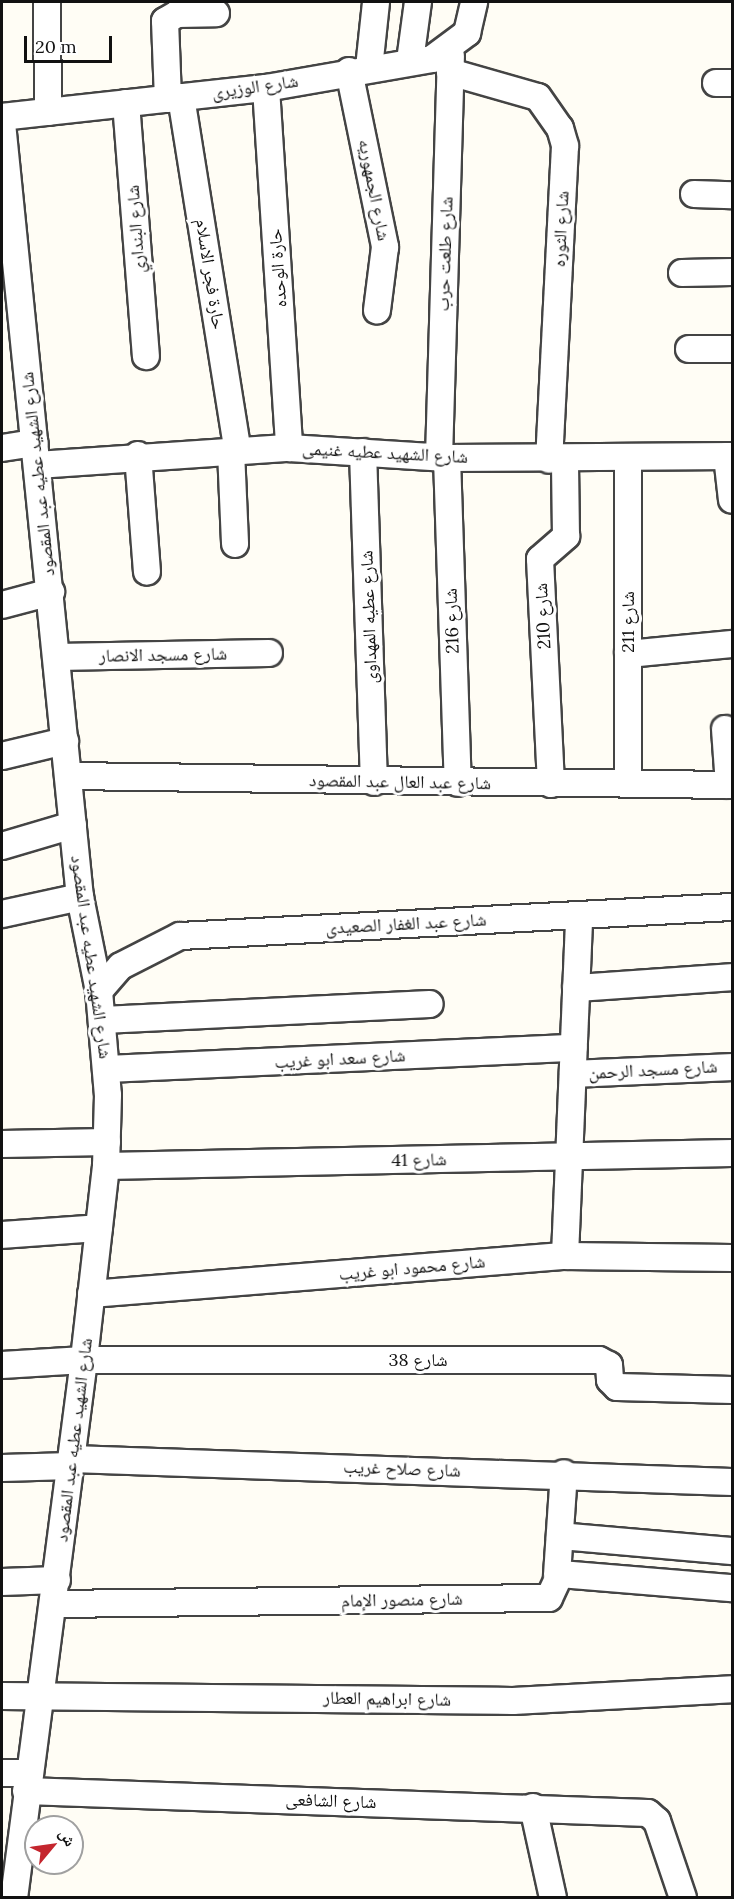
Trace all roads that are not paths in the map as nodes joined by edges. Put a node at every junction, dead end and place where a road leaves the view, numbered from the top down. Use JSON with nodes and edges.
{"nodes":[{"id":1,"x":47,"y":2,"type":"edge"},
{"id":2,"x":376,"y":2,"type":"edge"},
{"id":3,"x":418,"y":2,"type":"edge"},
{"id":4,"x":474,"y":2,"type":"edge"},
{"id":5,"x":216,"y":13,"type":"dead end"},
{"id":6,"x":410,"y":61,"type":"junction"},
{"id":7,"x":451,"y":61,"type":"junction"},
{"id":8,"x":359,"y":70,"type":"junction"},
{"id":9,"x":266,"y":88,"type":"junction"},
{"id":10,"x":175,"y":98,"type":"junction"},
{"id":11,"x":126,"y":104,"type":"junction"},
{"id":12,"x":48,"y":112,"type":"junction"},
{"id":13,"x":2,"y":117,"type":"edge"},
{"id":14,"x":2,"y":123,"type":"edge"},
{"id":15,"x":694,"y":194,"type":"dead end"},
{"id":16,"x":732,"y":195,"type":"edge"},
{"id":17,"x":732,"y":272,"type":"edge"},
{"id":18,"x":682,"y":273,"type":"dead end"},
{"id":19,"x":377,"y":310,"type":"dead end"},
{"id":20,"x":12,"y":323,"type":"edge"},
{"id":21,"x":689,"y":349,"type":"dead end"},
{"id":22,"x":732,"y":349,"type":"edge"},
{"id":23,"x":146,"y":356,"type":"dead end"},
{"id":24,"x":2,"y":448,"type":"edge"},
{"id":25,"x":290,"y":448,"type":"junction"},
{"id":26,"x":234,"y":451,"type":"junction"},
{"id":27,"x":363,"y":452,"type":"junction"},
{"id":28,"x":36,"y":454,"type":"junction"},
{"id":29,"x":138,"y":455,"type":"junction"},
{"id":30,"x":730,"y":456,"type":"edge"},
{"id":31,"x":443,"y":458,"type":"junction"},
{"id":32,"x":628,"y":459,"type":"junction"},
{"id":33,"x":557,"y":460,"type":"junction"},
{"id":34,"x":732,"y":500,"type":"edge"},
{"id":35,"x":235,"y":544,"type":"dead end"},
{"id":36,"x":147,"y":573,"type":"dead end"},
{"id":37,"x":51,"y":592,"type":"junction"},
{"id":38,"x":2,"y":605,"type":"edge"},
{"id":39,"x":732,"y":644,"type":"edge"},
{"id":40,"x":269,"y":653,"type":"dead end"},
{"id":41,"x":628,"y":654,"type":"junction"},
{"id":42,"x":57,"y":657,"type":"junction"},
{"id":43,"x":725,"y":729,"type":"dead end"},
{"id":44,"x":65,"y":741,"type":"junction"},
{"id":45,"x":2,"y":756,"type":"edge"},
{"id":46,"x":68,"y":776,"type":"junction"},
{"id":47,"x":374,"y":782,"type":"junction"},
{"id":48,"x":458,"y":783,"type":"junction"},
{"id":49,"x":551,"y":784,"type":"junction"},
{"id":50,"x":628,"y":784,"type":"junction"},
{"id":51,"x":731,"y":785,"type":"edge"},
{"id":52,"x":73,"y":825,"type":"junction"},
{"id":53,"x":2,"y":846,"type":"edge"},
{"id":54,"x":80,"y":897,"type":"junction"},
{"id":55,"x":732,"y":907,"type":"edge"},
{"id":56,"x":2,"y":914,"type":"edge"},
{"id":57,"x":579,"y":915,"type":"junction"},
{"id":58,"x":732,"y":977,"type":"edge"},
{"id":59,"x":576,"y":988,"type":"junction"},
{"id":60,"x":99,"y":991,"type":"junction"},
{"id":61,"x":430,"y":1004,"type":"dead end"},
{"id":62,"x":103,"y":1020,"type":"junction"},
{"id":63,"x":574,"y":1048,"type":"junction"},
{"id":64,"x":732,"y":1067,"type":"edge"},
{"id":65,"x":107,"y":1069,"type":"junction"},
{"id":66,"x":573,"y":1074,"type":"junction"},
{"id":67,"x":2,"y":1144,"type":"edge"},
{"id":68,"x":732,"y":1153,"type":"edge"},
{"id":69,"x":106,"y":1154,"type":"junction"},
{"id":70,"x":569,"y":1156,"type":"junction"},
{"id":71,"x":99,"y":1228,"type":"junction"},
{"id":72,"x":2,"y":1234,"type":"edge"},
{"id":73,"x":565,"y":1256,"type":"junction"},
{"id":74,"x":732,"y":1258,"type":"edge"},
{"id":75,"x":91,"y":1294,"type":"junction"},
{"id":76,"x":84,"y":1360,"type":"junction"},
{"id":77,"x":2,"y":1365,"type":"edge"},
{"id":78,"x":732,"y":1390,"type":"edge"},
{"id":79,"x":71,"y":1462,"type":"junction"},
{"id":80,"x":2,"y":1468,"type":"edge"},
{"id":81,"x":564,"y":1473,"type":"junction"},
{"id":82,"x":732,"y":1482,"type":"edge"},
{"id":83,"x":560,"y":1536,"type":"junction"},
{"id":84,"x":732,"y":1551,"type":"edge"},
{"id":85,"x":557,"y":1575,"type":"junction"},
{"id":86,"x":2,"y":1582,"type":"edge"},
{"id":87,"x":732,"y":1588,"type":"edge"},
{"id":88,"x":55,"y":1592,"type":"junction"},
{"id":89,"x":732,"y":1689,"type":"edge"},
{"id":90,"x":40,"y":1695,"type":"junction"},
{"id":91,"x":2,"y":1696,"type":"edge"},
{"id":92,"x":2,"y":1773,"type":"edge"},
{"id":93,"x":27,"y":1782,"type":"junction"},
{"id":94,"x":533,"y":1807,"type":"junction"},
{"id":95,"x":14,"y":1898,"type":"edge"},
{"id":96,"x":553,"y":1898,"type":"edge"},
{"id":97,"x":683,"y":1898,"type":"edge"}],
"edges":[{"from":1,"to":12,"type":"street"},
{"from":2,"to":8,"type":"street","name":"شارع الجمهوريه"},
{"from":3,"to":6,"type":"street"},
{"from":4,"to":7,"type":"street"},
{"from":5,"to":10,"type":"street","name":"حارة فجر الاسلام"},
{"from":6,"to":7,"type":"street","name":"شارع الوزيرى"},
{"from":6,"to":8,"type":"street","name":"شارع الوزيرى"},
{"from":7,"to":31,"type":"street","name":"شارع طلعت حرب"},
{"from":7,"to":33,"type":"street","name":"شارع الثوره"},
{"from":8,"to":9,"type":"street","name":"شارع الوزيرى"},
{"from":8,"to":19,"type":"street","name":"شارع الجمهوريه"},
{"from":9,"to":10,"type":"street","name":"شارع الوزيرى"},
{"from":9,"to":25,"type":"street","name":"حارة الوحده"},
{"from":10,"to":11,"type":"street","name":"شارع الوزيرى"},
{"from":10,"to":26,"type":"street","name":"حارة فجر الاسلام"},
{"from":11,"to":12,"type":"street","name":"شارع الوزيرى"},
{"from":11,"to":23,"type":"street","name":"شارع البنداري"},
{"from":12,"to":13,"type":"street","name":"شارع الوزيرى"},
{"from":14,"to":20,"type":"street","name":"شارع الشهيد عطيه عبد المقصود"},
{"from":15,"to":16,"type":"street"},
{"from":17,"to":18,"type":"street"},
{"from":20,"to":28,"type":"street","name":"شارع الشهيد عطيه عبد المقصود"},
{"from":21,"to":22,"type":"street"},
{"from":24,"to":28,"type":"street","name":"شارع الشهيد عطيه غنيمى"},
{"from":25,"to":26,"type":"street","name":"شارع الشهيد عطيه غنيمى"},
{"from":25,"to":27,"type":"street","name":"شارع الشهيد عطيه غنيمى"},
{"from":26,"to":29,"type":"street","name":"شارع الشهيد عطيه غنيمى"},
{"from":26,"to":35,"type":"street","name":"حارة فجر الاسلام"},
{"from":27,"to":31,"type":"street","name":"شارع الشهيد عطيه غنيمى"},
{"from":27,"to":47,"type":"street","name":"شارع عطيه المهداوى"},
{"from":28,"to":29,"type":"street","name":"شارع الشهيد عطيه غنيمى"},
{"from":28,"to":37,"type":"street","name":"شارع الشهيد عطيه عبد المقصود"},
{"from":29,"to":36,"type":"street"},
{"from":30,"to":32,"type":"street","name":"شارع الشهيد عطيه غنيمى"},
{"from":30,"to":34,"type":"street"},
{"from":31,"to":33,"type":"street","name":"شارع الشهيد عطيه غنيمى"},
{"from":31,"to":48,"type":"street","name":"شارع 216"},
{"from":32,"to":33,"type":"street","name":"شارع الشهيد عطيه غنيمى"},
{"from":32,"to":41,"type":"street","name":"شارع 211"},
{"from":33,"to":49,"type":"street","name":"شارع 210"},
{"from":37,"to":38,"type":"street"},
{"from":37,"to":42,"type":"street","name":"شارع الشهيد عطيه عبد المقصود"},
{"from":39,"to":41,"type":"street"},
{"from":40,"to":42,"type":"street","name":"شارع مسجد الانصار"},
{"from":41,"to":50,"type":"street","name":"شارع 211"},
{"from":42,"to":44,"type":"street","name":"شارع الشهيد عطيه عبد المقصود"},
{"from":43,"to":51,"type":"street"},
{"from":44,"to":45,"type":"street"},
{"from":44,"to":46,"type":"street","name":"شارع الشهيد عطيه عبد المقصود"},
{"from":46,"to":47,"type":"street","name":"شارع عبد العال عبد المقصود"},
{"from":46,"to":52,"type":"street","name":"شارع الشهيد عطيه عبد المقصود"},
{"from":47,"to":48,"type":"street","name":"شارع عبد العال عبد المقصود"},
{"from":48,"to":49,"type":"street","name":"شارع عبد العال عبد المقصود"},
{"from":49,"to":50,"type":"street","name":"شارع عبد العال عبد المقصود"},
{"from":50,"to":51,"type":"street","name":"شارع عبد العال عبد المقصود"},
{"from":52,"to":53,"type":"street"},
{"from":52,"to":54,"type":"street","name":"شارع الشهيد عطيه عبد المقصود"},
{"from":54,"to":56,"type":"street"},
{"from":54,"to":60,"type":"street","name":"شارع الشهيد عطيه عبد المقصود"},
{"from":55,"to":57,"type":"street","name":"شارع عبد الغفار الصعيدى"},
{"from":57,"to":59,"type":"street"},
{"from":57,"to":60,"type":"street","name":"شارع عبد الغفار الصعيدى"},
{"from":58,"to":59,"type":"street"},
{"from":59,"to":63,"type":"street"},
{"from":60,"to":62,"type":"street","name":"شارع الشهيد عطيه عبد المقصود"},
{"from":61,"to":62,"type":"street"},
{"from":62,"to":65,"type":"street","name":"شارع الشهيد عطيه عبد المقصود"},
{"from":63,"to":65,"type":"street","name":"شارع سعد ابو غريب"},
{"from":63,"to":66,"type":"street"},
{"from":64,"to":66,"type":"street","name":"شارع مسجد الرحمن"},
{"from":65,"to":69,"type":"street","name":"شارع الشهيد عطيه عبد المقصود"},
{"from":66,"to":70,"type":"street"},
{"from":67,"to":69,"type":"street","name":"شارع 41"},
{"from":68,"to":70,"type":"street","name":"شارع 41"},
{"from":69,"to":70,"type":"street","name":"شارع 41"},
{"from":69,"to":71,"type":"street","name":"شارع الشهيد عطيه عبد المقصود"},
{"from":70,"to":73,"type":"street"},
{"from":71,"to":72,"type":"street"},
{"from":71,"to":75,"type":"street","name":"شارع الشهيد عطيه عبد المقصود"},
{"from":73,"to":74,"type":"street","name":"شارع محمود ابو غريب"},
{"from":73,"to":75,"type":"street","name":"شارع محمود ابو غريب"},
{"from":75,"to":76,"type":"street","name":"شارع الشهيد عطيه عبد المقصود"},
{"from":76,"to":77,"type":"street"},
{"from":76,"to":78,"type":"street","name":"شارع 38"},
{"from":76,"to":79,"type":"street","name":"شارع الشهيد عطيه عبد المقصود"},
{"from":79,"to":80,"type":"street","name":"شارع صلاح غريب"},
{"from":79,"to":81,"type":"street","name":"شارع صلاح غريب"},
{"from":79,"to":88,"type":"street","name":"شارع الشهيد عطيه عبد المقصود"},
{"from":81,"to":82,"type":"street","name":"شارع صلاح غريب"},
{"from":81,"to":83,"type":"street"},
{"from":83,"to":84,"type":"street"},
{"from":83,"to":85,"type":"street"},
{"from":85,"to":87,"type":"street"},
{"from":85,"to":88,"type":"street","name":"شارع منصور الإمام"},
{"from":86,"to":88,"type":"street","name":"شارع منصور الإمام"},
{"from":88,"to":90,"type":"street","name":"شارع الشهيد عطيه عبد المقصود"},
{"from":89,"to":90,"type":"street","name":"شارع ابراهيم العطار"},
{"from":90,"to":91,"type":"street","name":"شارع ابراهيم العطار"},
{"from":90,"to":93,"type":"street","name":"شارع الشهيد عطيه عبد المقصود"},
{"from":92,"to":93,"type":"street","name":"شارع الشافعى"},
{"from":93,"to":94,"type":"street","name":"شارع الشافعى"},
{"from":93,"to":95,"type":"street","name":"شارع الشهيد عطيه عبد المقصود"},
{"from":94,"to":96,"type":"street"},
{"from":94,"to":97,"type":"street","name":"شارع الشافعى"}]}
